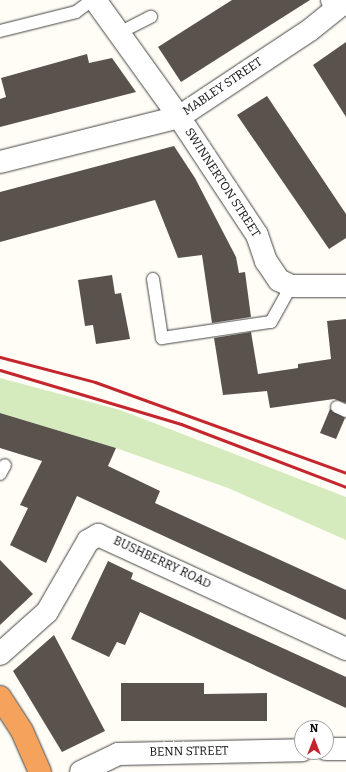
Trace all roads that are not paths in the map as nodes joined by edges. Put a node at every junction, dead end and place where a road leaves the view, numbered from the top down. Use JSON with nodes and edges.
{"nodes":[{"id":1,"x":94,"y":0,"type":"edge"},
{"id":2,"x":339,"y":4,"type":"edge"},
{"id":3,"x":151,"y":16,"type":"dead end"},
{"id":4,"x":0,"y":31,"type":"edge"},
{"id":5,"x":119,"y":33,"type":"junction"},
{"id":6,"x":179,"y":117,"type":"junction"},
{"id":7,"x":0,"y":162,"type":"edge"},
{"id":8,"x":153,"y":279,"type":"dead end"},
{"id":9,"x":291,"y":286,"type":"junction"},
{"id":10,"x":346,"y":286,"type":"edge"},
{"id":11,"x":346,"y":649,"type":"edge"},
{"id":12,"x":0,"y":654,"type":"edge"},
{"id":13,"x":0,"y":697,"type":"edge"},
{"id":14,"x":334,"y":749,"type":"edge"},
{"id":15,"x":346,"y":749,"type":"edge"},
{"id":16,"x":294,"y":750,"type":"edge"},
{"id":17,"x":40,"y":772,"type":"edge"},
{"id":18,"x":81,"y":772,"type":"edge"}],
"edges":[{"from":1,"to":4,"type":"lane"},
{"from":1,"to":5,"type":"street","name":"SWINNERTON STREET"},
{"from":2,"to":6,"type":"street","name":"MABLEY STREET"},
{"from":3,"to":5,"type":"lane"},
{"from":5,"to":6,"type":"street","name":"SWINNERTON STREET"},
{"from":6,"to":7,"type":"street","name":"MABLEY STREET"},
{"from":6,"to":9,"type":"street","name":"SWINNERTON STREET"},
{"from":8,"to":9,"type":"lane"},
{"from":9,"to":10,"type":"street"},
{"from":11,"to":12,"type":"street","name":"BUSHBERRY ROAD"},
{"from":13,"to":17,"type":"highway"},
{"from":14,"to":15,"type":"street"},
{"from":16,"to":18,"type":"street","name":"BENN STREET"}]}
